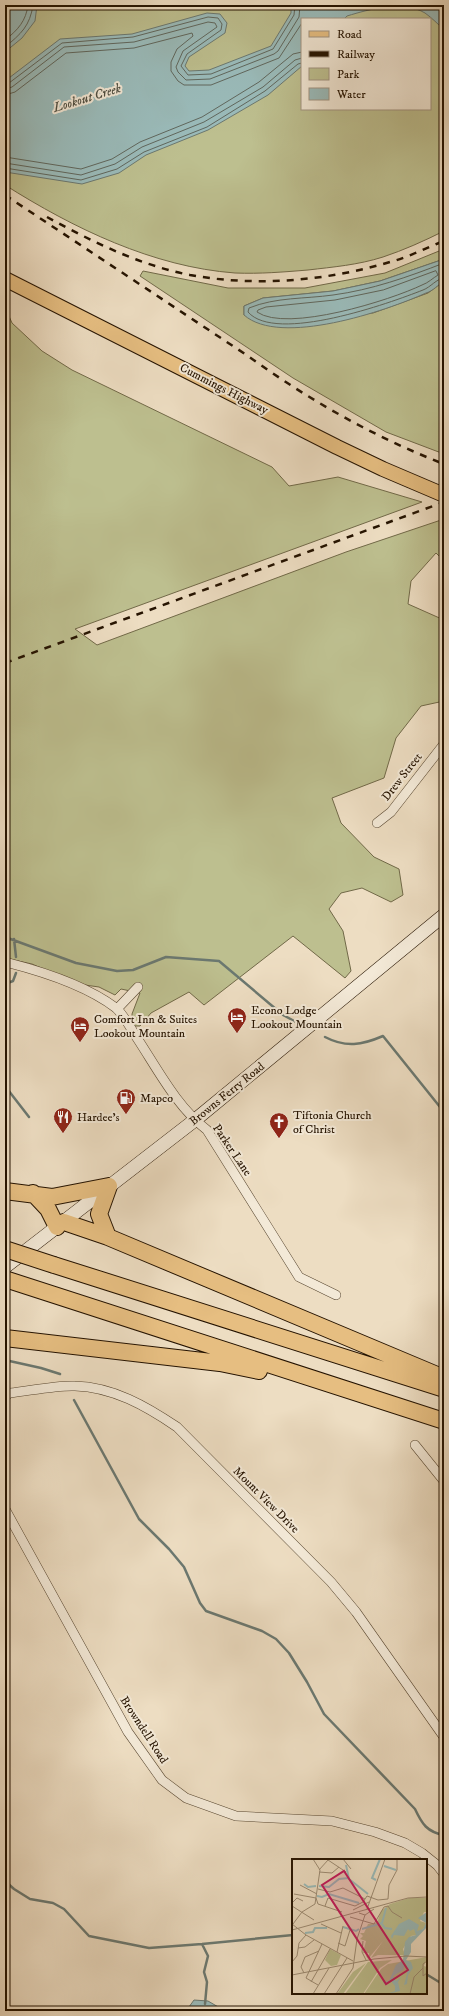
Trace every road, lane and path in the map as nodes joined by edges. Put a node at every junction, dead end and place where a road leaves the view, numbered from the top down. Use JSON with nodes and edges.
{"nodes":[{"id":1,"x":5,"y":279,"type":"edge"},
{"id":2,"x":444,"y":495,"type":"edge"},
{"id":3,"x":444,"y":744,"type":"edge"},
{"id":4,"x":377,"y":824,"type":"dead end"},
{"id":5,"x":444,"y":915,"type":"edge"},
{"id":6,"x":5,"y":965,"type":"edge"},
{"id":7,"x":138,"y":987,"type":"dead end"},
{"id":8,"x":117,"y":1009,"type":"junction"},
{"id":9,"x":195,"y":1120,"type":"junction"},
{"id":10,"x":109,"y":1186,"type":"junction"},
{"id":11,"x":5,"y":1191,"type":"edge"},
{"id":12,"x":34,"y":1193,"type":"junction"},
{"id":13,"x":60,"y":1224,"type":"junction"},
{"id":14,"x":108,"y":1237,"type":"junction"},
{"id":15,"x":5,"y":1250,"type":"edge"},
{"id":16,"x":5,"y":1267,"type":"edge"},
{"id":17,"x":5,"y":1279,"type":"edge"},
{"id":18,"x":336,"y":1295,"type":"dead end"},
{"id":19,"x":5,"y":1338,"type":"edge"},
{"id":20,"x":307,"y":1378,"type":"junction"},
{"id":21,"x":444,"y":1378,"type":"edge"},
{"id":22,"x":444,"y":1389,"type":"edge"},
{"id":23,"x":5,"y":1396,"type":"edge"},
{"id":24,"x":444,"y":1421,"type":"edge"},
{"id":25,"x":415,"y":1445,"type":"dead end"},
{"id":26,"x":444,"y":1481,"type":"edge"},
{"id":27,"x":5,"y":1509,"type":"edge"},
{"id":28,"x":444,"y":1737,"type":"edge"},
{"id":29,"x":444,"y":1874,"type":"edge"}],
"edges":[{"from":1,"to":2,"type":"main road","name":"Cummings Highway"},
{"from":3,"to":4,"type":"street","name":"Drew Street"},
{"from":5,"to":9,"type":"street","name":"Browns Ferry Road"},
{"from":6,"to":8,"type":"street","name":"Parker Lane"},
{"from":7,"to":8,"type":"street"},
{"from":8,"to":9,"type":"street","name":"Parker Lane"},
{"from":9,"to":10,"type":"street","name":"Browns Ferry Road"},
{"from":9,"to":18,"type":"street","name":"Parker Lane"},
{"from":10,"to":12,"type":"highway"},
{"from":10,"to":13,"type":"street","name":"Browns Ferry Road"},
{"from":10,"to":14,"type":"highway"},
{"from":11,"to":12,"type":"highway"},
{"from":12,"to":13,"type":"highway"},
{"from":13,"to":14,"type":"highway"},
{"from":13,"to":16,"type":"street","name":"Browns Ferry Road"},
{"from":14,"to":21,"type":"highway"},
{"from":15,"to":22,"type":"highway","bridge":true},
{"from":17,"to":20,"type":"highway"},
{"from":19,"to":20,"type":"highway"},
{"from":20,"to":24,"type":"highway"},
{"from":23,"to":28,"type":"street","name":"Mount View Drive"},
{"from":25,"to":26,"type":"street"},
{"from":27,"to":29,"type":"street","name":"Browndell Road"}]}
